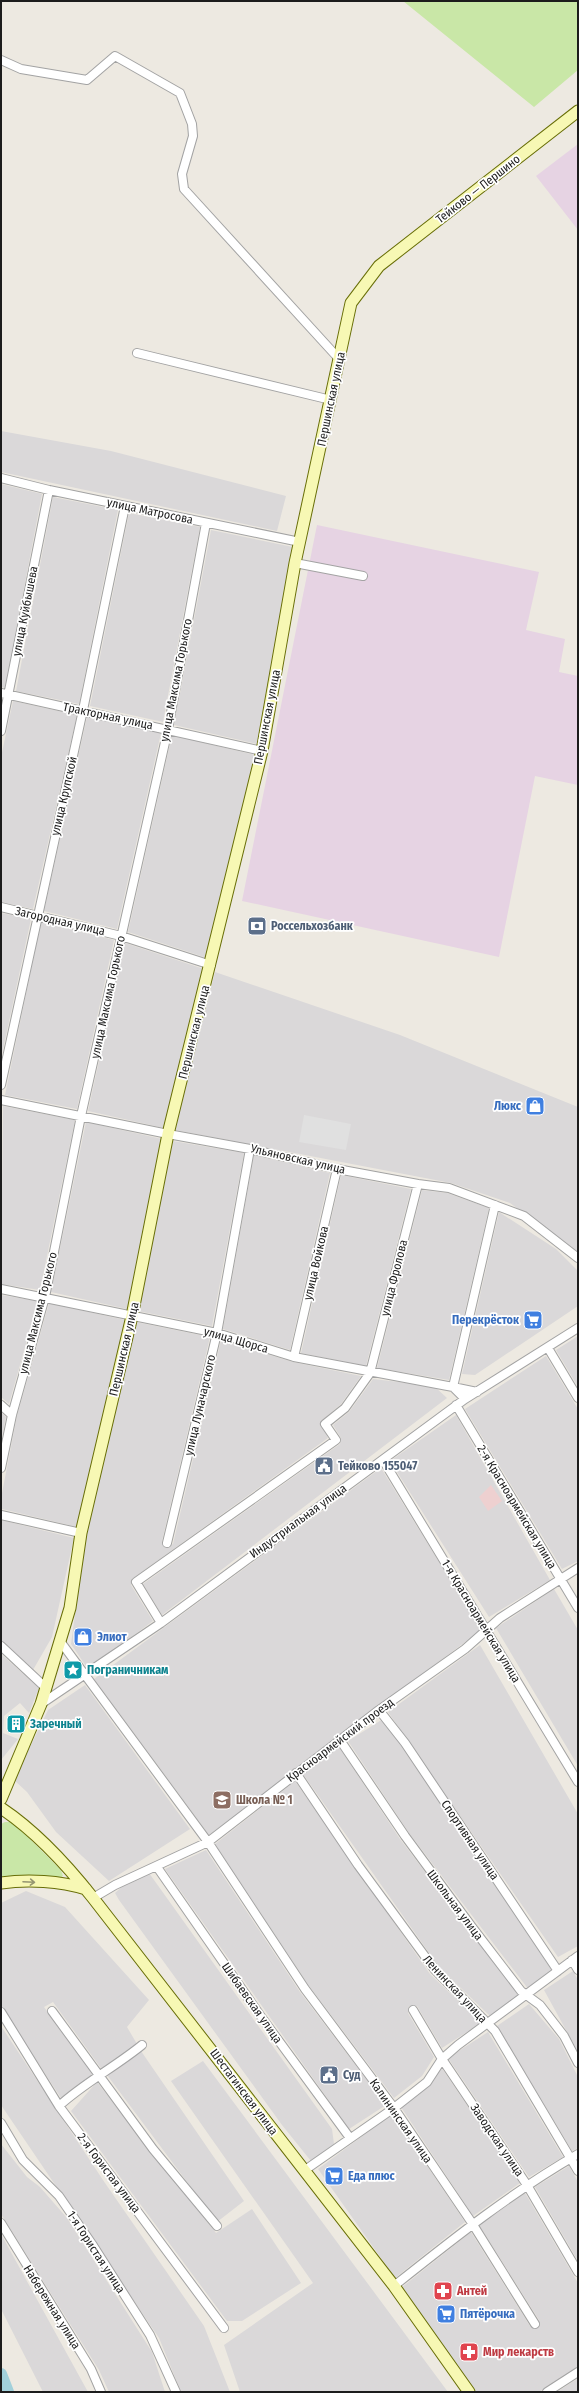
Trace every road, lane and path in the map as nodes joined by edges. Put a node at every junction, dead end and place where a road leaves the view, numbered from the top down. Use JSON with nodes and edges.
{"nodes":[{"id":1,"x":1,"y":60,"type":"edge"},
{"id":2,"x":578,"y":112,"type":"edge"},
{"id":3,"x":379,"y":266,"type":"joint"},
{"id":4,"x":137,"y":353,"type":"dead end"},
{"id":5,"x":340,"y":360,"type":"junction"},
{"id":6,"x":331,"y":400,"type":"junction"},
{"id":7,"x":1,"y":478,"type":"edge"},
{"id":8,"x":48,"y":490,"type":"junction"},
{"id":9,"x":125,"y":506,"type":"junction"},
{"id":10,"x":206,"y":523,"type":"junction"},
{"id":11,"x":300,"y":542,"type":"junction"},
{"id":12,"x":295,"y":563,"type":"junction"},
{"id":13,"x":363,"y":576,"type":"dead end"},
{"id":14,"x":5,"y":694,"type":"edge"},
{"id":15,"x":83,"y":710,"type":"junction"},
{"id":16,"x":168,"y":729,"type":"junction"},
{"id":17,"x":1,"y":732,"type":"edge"},
{"id":18,"x":262,"y":751,"type":"junction"},
{"id":19,"x":1,"y":907,"type":"edge"},
{"id":20,"x":37,"y":915,"type":"junction"},
{"id":21,"x":121,"y":936,"type":"junction"},
{"id":22,"x":211,"y":965,"type":"junction"},
{"id":23,"x":1,"y":1085,"type":"edge"},
{"id":24,"x":1,"y":1100,"type":"edge"},
{"id":25,"x":81,"y":1116,"type":"junction"},
{"id":26,"x":168,"y":1134,"type":"junction"},
{"id":27,"x":250,"y":1148,"type":"junction"},
{"id":28,"x":337,"y":1169,"type":"junction"},
{"id":29,"x":418,"y":1184,"type":"junction"},
{"id":30,"x":495,"y":1205,"type":"junction"},
{"id":31,"x":578,"y":1258,"type":"edge"},
{"id":32,"x":1,"y":1289,"type":"edge"},
{"id":33,"x":45,"y":1297,"type":"junction"},
{"id":34,"x":132,"y":1316,"type":"junction"},
{"id":35,"x":578,"y":1328,"type":"edge"},
{"id":36,"x":217,"y":1333,"type":"junction"},
{"id":37,"x":548,"y":1348,"type":"junction"},
{"id":38,"x":294,"y":1357,"type":"junction"},
{"id":39,"x":370,"y":1373,"type":"junction"},
{"id":40,"x":453,"y":1387,"type":"junction"},
{"id":41,"x":477,"y":1392,"type":"junction"},
{"id":42,"x":578,"y":1398,"type":"edge"},
{"id":43,"x":465,"y":1399,"type":"junction"},
{"id":44,"x":1,"y":1405,"type":"edge"},
{"id":45,"x":456,"y":1405,"type":"junction"},
{"id":46,"x":12,"y":1415,"type":"junction"},
{"id":47,"x":383,"y":1460,"type":"junction"},
{"id":48,"x":1,"y":1468,"type":"edge"},
{"id":49,"x":1,"y":1515,"type":"edge"},
{"id":50,"x":81,"y":1533,"type":"junction"},
{"id":51,"x":167,"y":1543,"type":"dead end"},
{"id":52,"x":578,"y":1568,"type":"edge"},
{"id":53,"x":560,"y":1578,"type":"junction"},
{"id":54,"x":578,"y":1608,"type":"edge"},
{"id":55,"x":161,"y":1623,"type":"junction"},
{"id":56,"x":486,"y":1630,"type":"junction"},
{"id":57,"x":60,"y":1641,"type":"junction"},
{"id":58,"x":1,"y":1646,"type":"edge"},
{"id":59,"x":85,"y":1675,"type":"junction"},
{"id":60,"x":46,"y":1688,"type":"junction"},
{"id":61,"x":41,"y":1704,"type":"junction"},
{"id":62,"x":379,"y":1710,"type":"junction"},
{"id":63,"x":340,"y":1740,"type":"junction"},
{"id":64,"x":296,"y":1773,"type":"junction"},
{"id":65,"x":578,"y":1782,"type":"edge"},
{"id":66,"x":1,"y":1800,"type":"edge"},
{"id":67,"x":1,"y":1808,"type":"edge"},
{"id":68,"x":208,"y":1842,"type":"junction"},
{"id":69,"x":157,"y":1867,"type":"junction"},
{"id":70,"x":70,"y":1872,"type":"junction"},
{"id":71,"x":1,"y":1883,"type":"edge"},
{"id":72,"x":56,"y":1884,"type":"junction"},
{"id":73,"x":90,"y":1894,"type":"junction"},
{"id":74,"x":575,"y":1958,"type":"edge"},
{"id":75,"x":578,"y":1970,"type":"edge"},
{"id":76,"x":558,"y":1971,"type":"junction"},
{"id":77,"x":527,"y":1995,"type":"junction"},
{"id":78,"x":52,"y":2010,"type":"dead end"},
{"id":79,"x":413,"y":2010,"type":"dead end"},
{"id":80,"x":1,"y":2012,"type":"edge"},
{"id":81,"x":486,"y":2024,"type":"junction"},
{"id":82,"x":142,"y":2045,"type":"dead end"},
{"id":83,"x":442,"y":2059,"type":"junction"},
{"id":84,"x":578,"y":2063,"type":"edge"},
{"id":85,"x":100,"y":2076,"type":"junction"},
{"id":86,"x":59,"y":2106,"type":"junction"},
{"id":87,"x":394,"y":2108,"type":"junction"},
{"id":88,"x":1,"y":2122,"type":"edge"},
{"id":89,"x":350,"y":2138,"type":"junction"},
{"id":90,"x":574,"y":2156,"type":"edge"},
{"id":91,"x":305,"y":2170,"type":"junction"},
{"id":92,"x":578,"y":2171,"type":"edge"},
{"id":93,"x":527,"y":2185,"type":"junction"},
{"id":94,"x":1,"y":2223,"type":"edge"},
{"id":95,"x":472,"y":2223,"type":"junction"},
{"id":96,"x":217,"y":2226,"type":"dead end"},
{"id":97,"x":578,"y":2272,"type":"edge"},
{"id":98,"x":394,"y":2286,"type":"junction"},
{"id":99,"x":535,"y":2324,"type":"dead end"},
{"id":100,"x":224,"y":2328,"type":"dead end"},
{"id":101,"x":578,"y":2372,"type":"edge"},
{"id":102,"x":552,"y":2391,"type":"edge"},
{"id":103,"x":101,"y":2392,"type":"edge"},
{"id":104,"x":176,"y":2392,"type":"edge"},
{"id":105,"x":469,"y":2392,"type":"edge"}],
"edges":[{"from":1,"to":5,"type":"street"},
{"from":2,"to":3,"type":"street","name":"Тейково — Першино"},
{"from":3,"to":5,"type":"street","name":"Першинская улица"},
{"from":4,"to":6,"type":"street"},
{"from":5,"to":6,"type":"street","name":"Першинская улица"},
{"from":6,"to":11,"type":"street","name":"Першинская улица"},
{"from":7,"to":8,"type":"street","name":"улица Матросова"},
{"from":8,"to":9,"type":"street","name":"улица Матросова"},
{"from":8,"to":14,"type":"street","name":"улица Куйбышева"},
{"from":9,"to":10,"type":"street","name":"улица Матросова"},
{"from":9,"to":15,"type":"street","name":"улица Крупской"},
{"from":10,"to":11,"type":"street","name":"улица Матросова"},
{"from":10,"to":16,"type":"street","name":"улица Максима Горького"},
{"from":11,"to":12,"type":"street","name":"Першинская улица"},
{"from":12,"to":13,"type":"street"},
{"from":12,"to":18,"type":"street","name":"Першинская улица"},
{"from":14,"to":15,"type":"street","name":"Тракторная улица"},
{"from":14,"to":17,"type":"street","name":"улица Куйбышева"},
{"from":15,"to":16,"type":"street","name":"Тракторная улица"},
{"from":15,"to":20,"type":"street","name":"улица Крупской"},
{"from":16,"to":18,"type":"street","name":"Тракторная улица"},
{"from":16,"to":21,"type":"street","name":"улица Максима Горького"},
{"from":18,"to":22,"type":"street","name":"Першинская улица"},
{"from":19,"to":20,"type":"street","name":"Загородная улица"},
{"from":20,"to":21,"type":"street","name":"Загородная улица"},
{"from":20,"to":23,"type":"street","name":"улица Крупской"},
{"from":21,"to":22,"type":"street","name":"Загородная улица"},
{"from":21,"to":25,"type":"street","name":"улица Максима Горького"},
{"from":22,"to":26,"type":"street","name":"Першинская улица"},
{"from":24,"to":25,"type":"street","name":"Ульяновская улица"},
{"from":25,"to":26,"type":"street","name":"Ульяновская улица"},
{"from":25,"to":33,"type":"street","name":"улица Максима Горького"},
{"from":26,"to":27,"type":"street","name":"Ульяновская улица"},
{"from":26,"to":34,"type":"street","name":"Першинская улица"},
{"from":27,"to":28,"type":"street","name":"Ульяновская улица"},
{"from":27,"to":36,"type":"street","name":"улица Луначарского"},
{"from":28,"to":29,"type":"street","name":"Ульяновская улица"},
{"from":28,"to":38,"type":"street","name":"улица Войкова"},
{"from":29,"to":30,"type":"street","name":"Ульяновская улица"},
{"from":29,"to":39,"type":"street","name":"улица Фролова"},
{"from":30,"to":31,"type":"street","name":"Ульяновская улица"},
{"from":30,"to":40,"type":"street"},
{"from":32,"to":33,"type":"street","name":"улица Щорса"},
{"from":33,"to":34,"type":"street","name":"улица Щорса"},
{"from":33,"to":46,"type":"street","name":"улица Максима Горького"},
{"from":34,"to":36,"type":"street","name":"улица Щорса"},
{"from":34,"to":50,"type":"street","name":"Першинская улица"},
{"from":35,"to":37,"type":"street","name":"Индустриальная улица"},
{"from":36,"to":38,"type":"street","name":"улица Щорса"},
{"from":36,"to":51,"type":"street","name":"улица Луначарского"},
{"from":37,"to":41,"type":"street","name":"Индустриальная улица"},
{"from":37,"to":42,"type":"street"},
{"from":38,"to":39,"type":"street","name":"улица Щорса"},
{"from":39,"to":40,"type":"street","name":"улица Щорса"},
{"from":39,"to":55,"type":"street"},
{"from":40,"to":41,"type":"street","name":"улица Щорса"},
{"from":40,"to":43,"type":"street"},
{"from":41,"to":43,"type":"street","name":"Индустриальная улица"},
{"from":43,"to":45,"type":"street","name":"Индустриальная улица"},
{"from":44,"to":46,"type":"street"},
{"from":45,"to":47,"type":"street","name":"Индустриальная улица"},
{"from":45,"to":53,"type":"street","name":"2-я Красноармейская улица"},
{"from":46,"to":48,"type":"street","name":"улица Максима Горького"},
{"from":47,"to":55,"type":"street","name":"Индустриальная улица"},
{"from":47,"to":56,"type":"street","name":"1-я Красноармейская улица"},
{"from":49,"to":50,"type":"street"},
{"from":50,"to":57,"type":"street","name":"Першинская улица"},
{"from":52,"to":53,"type":"street","name":"Красноармейский проезд"},
{"from":53,"to":54,"type":"street","name":"2-я Красноармейская улица"},
{"from":53,"to":56,"type":"street","name":"Красноармейский проезд"},
{"from":55,"to":59,"type":"street","name":"Индустриальная улица"},
{"from":56,"to":62,"type":"street","name":"Красноармейский проезд"},
{"from":56,"to":65,"type":"street","name":"1-я Красноармейская улица"},
{"from":57,"to":59,"type":"street"},
{"from":57,"to":60,"type":"street","name":"Першинская улица"},
{"from":58,"to":60,"type":"street"},
{"from":59,"to":61,"type":"street","name":"Индустриальная улица"},
{"from":59,"to":68,"type":"street"},
{"from":60,"to":61,"type":"street","name":"Першинская улица"},
{"from":61,"to":66,"type":"street","name":"Першинская улица"},
{"from":62,"to":63,"type":"street","name":"Красноармейский проезд"},
{"from":62,"to":76,"type":"street","name":"Спортивная улица"},
{"from":63,"to":64,"type":"street","name":"Красноармейский проезд"},
{"from":63,"to":77,"type":"street","name":"Школьная улица"},
{"from":64,"to":68,"type":"street","name":"Красноармейский проезд"},
{"from":64,"to":81,"type":"street","name":"Ленинская улица"},
{"from":67,"to":70,"type":"street","name":"Шестагинская улица"},
{"from":68,"to":69,"type":"street","name":"Красноармейский проезд"},
{"from":68,"to":87,"type":"street","name":"Калининская улица"},
{"from":69,"to":73,"type":"street","name":"Красноармейский проезд"},
{"from":69,"to":89,"type":"street","name":"Шибаевская улица"},
{"from":70,"to":72,"type":"street"},
{"from":70,"to":73,"type":"street","name":"Шестагинская улица"},
{"from":71,"to":72,"type":"street","one_way":true},
{"from":72,"to":73,"type":"street"},
{"from":73,"to":91,"type":"street","name":"Шестагинская улица"},
{"from":74,"to":75,"type":"street"},
{"from":74,"to":76,"type":"street"},
{"from":76,"to":77,"type":"street"},
{"from":77,"to":81,"type":"street"},
{"from":77,"to":84,"type":"street","name":"Школьная улица"},
{"from":78,"to":85,"type":"street"},
{"from":79,"to":83,"type":"street","name":"Заводская улица"},
{"from":80,"to":86,"type":"street","name":"2-я Гористая улица"},
{"from":81,"to":83,"type":"street"},
{"from":81,"to":90,"type":"street","name":"Ленинская улица"},
{"from":82,"to":85,"type":"street"},
{"from":83,"to":87,"type":"street"},
{"from":83,"to":93,"type":"street","name":"Заводская улица"},
{"from":85,"to":86,"type":"street"},
{"from":85,"to":96,"type":"street"},
{"from":86,"to":100,"type":"street","name":"2-я Гористая улица"},
{"from":87,"to":89,"type":"street"},
{"from":87,"to":95,"type":"street","name":"Калининская улица"},
{"from":88,"to":104,"type":"street","name":"1-я Гористая улица"},
{"from":89,"to":91,"type":"street"},
{"from":90,"to":92,"type":"street","name":"Ленинская улица"},
{"from":90,"to":93,"type":"street"},
{"from":91,"to":98,"type":"street","name":"Шестагинская улица"},
{"from":93,"to":95,"type":"street"},
{"from":93,"to":97,"type":"street","name":"Заводская улица"},
{"from":94,"to":103,"type":"street","name":"Набережная улица"},
{"from":95,"to":98,"type":"street"},
{"from":95,"to":99,"type":"street","name":"Калининская улица"},
{"from":98,"to":105,"type":"street","name":"Шестагинская улица"},
{"from":101,"to":102,"type":"street"}]}
